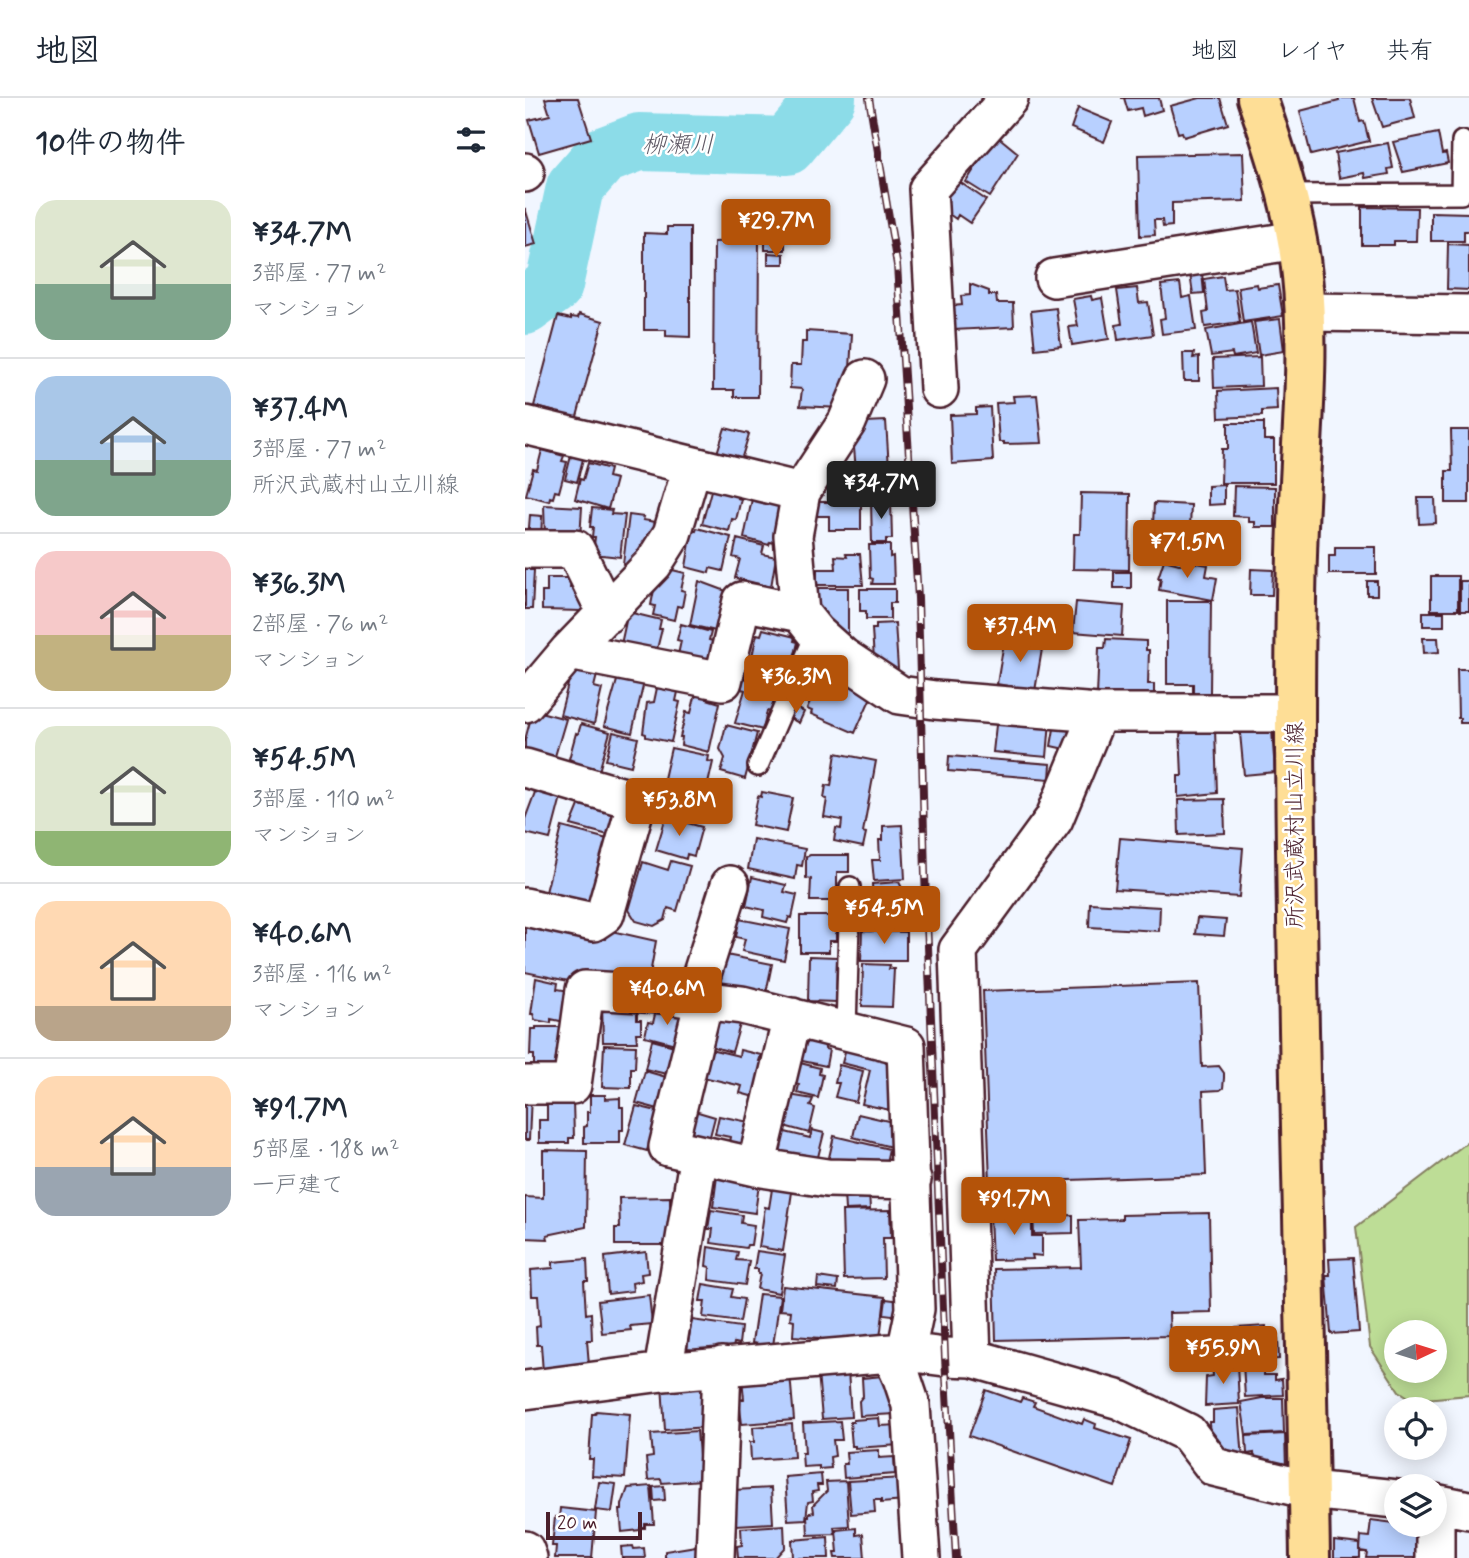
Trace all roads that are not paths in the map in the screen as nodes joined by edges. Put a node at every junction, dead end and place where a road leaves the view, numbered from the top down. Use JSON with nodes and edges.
{"nodes":[{"id":1,"x":1009,"y":98,"type":"edge"},
{"id":2,"x":1257,"y":98,"type":"edge"},
{"id":3,"x":1462,"y":141,"type":"dead end"},
{"id":4,"x":1287,"y":195,"type":"junction"},
{"id":5,"x":1297,"y":240,"type":"junction"},
{"id":6,"x":1054,"y":278,"type":"dead end"},
{"id":7,"x":1305,"y":312,"type":"junction"},
{"id":8,"x":1469,"y":314,"type":"edge"},
{"id":9,"x":865,"y":379,"type":"dead end"},
{"id":10,"x":939,"y":388,"type":"dead end"},
{"id":11,"x":525,"y":425,"type":"edge"},
{"id":12,"x":692,"y":467,"type":"junction"},
{"id":13,"x":801,"y":492,"type":"junction"},
{"id":14,"x":525,"y":549,"type":"edge"},
{"id":15,"x":607,"y":614,"type":"junction"},
{"id":16,"x":808,"y":623,"type":"junction"},
{"id":17,"x":569,"y":652,"type":"junction"},
{"id":18,"x":525,"y":703,"type":"edge"},
{"id":19,"x":1098,"y":713,"type":"junction"},
{"id":20,"x":1295,"y":713,"type":"junction"},
{"id":21,"x":758,"y":766,"type":"dead end"},
{"id":22,"x":525,"y":768,"type":"edge"},
{"id":23,"x":730,"y":886,"type":"dead end"},
{"id":24,"x":850,"y":887,"type":"dead end"},
{"id":25,"x":525,"y":907,"type":"edge"},
{"id":26,"x":699,"y":999,"type":"junction"},
{"id":27,"x":792,"y":1017,"type":"junction"},
{"id":28,"x":846,"y":1030,"type":"junction"},
{"id":29,"x":525,"y":1085,"type":"edge"},
{"id":30,"x":699,"y":1154,"type":"junction"},
{"id":31,"x":756,"y":1167,"type":"junction"},
{"id":32,"x":912,"y":1180,"type":"junction"},
{"id":33,"x":898,"y":1352,"type":"junction"},
{"id":34,"x":972,"y":1358,"type":"junction"},
{"id":35,"x":722,"y":1366,"type":"junction"},
{"id":36,"x":663,"y":1371,"type":"junction"},
{"id":37,"x":525,"y":1390,"type":"edge"},
{"id":38,"x":1309,"y":1490,"type":"junction"},
{"id":39,"x":1384,"y":1498,"type":"edge"},
{"id":40,"x":1447,"y":1505,"type":"edge"},
{"id":41,"x":1469,"y":1510,"type":"edge"},
{"id":42,"x":1435,"y":1537,"type":"edge"},
{"id":43,"x":525,"y":1550,"type":"edge"},
{"id":44,"x":528,"y":1558,"type":"edge"},
{"id":45,"x":715,"y":1558,"type":"edge"},
{"id":46,"x":921,"y":1558,"type":"edge"},
{"id":47,"x":1310,"y":1558,"type":"edge"},
{"id":48,"x":1435,"y":1558,"type":"edge"}],
"edges":[{"from":1,"to":10,"type":"street"},
{"from":2,"to":4,"type":"main road","name":"所沢武蔵村山立川線"},
{"from":3,"to":4,"type":"lane"},
{"from":4,"to":5,"type":"main road","name":"所沢武蔵村山立川線"},
{"from":5,"to":6,"type":"street"},
{"from":5,"to":7,"type":"main road","name":"所沢武蔵村山立川線"},
{"from":7,"to":8,"type":"street"},
{"from":7,"to":20,"type":"main road","name":"所沢武蔵村山立川線"},
{"from":9,"to":13,"type":"street"},
{"from":11,"to":12,"type":"street"},
{"from":12,"to":13,"type":"street"},
{"from":12,"to":15,"type":"street"},
{"from":13,"to":16,"type":"street"},
{"from":14,"to":15,"type":"street"},
{"from":15,"to":17,"type":"street"},
{"from":16,"to":17,"type":"street"},
{"from":16,"to":19,"type":"street"},
{"from":16,"to":21,"type":"lane"},
{"from":17,"to":18,"type":"street"},
{"from":19,"to":20,"type":"street"},
{"from":19,"to":34,"type":"street"},
{"from":20,"to":38,"type":"main road","name":"所沢武蔵村山立川線"},
{"from":22,"to":25,"type":"street"},
{"from":23,"to":26,"type":"street"},
{"from":24,"to":28,"type":"lane"},
{"from":26,"to":27,"type":"street"},
{"from":26,"to":29,"type":"street"},
{"from":26,"to":30,"type":"street"},
{"from":27,"to":28,"type":"street"},
{"from":27,"to":31,"type":"street"},
{"from":28,"to":32,"type":"street"},
{"from":30,"to":31,"type":"street"},
{"from":30,"to":36,"type":"street"},
{"from":31,"to":32,"type":"street"},
{"from":32,"to":33,"type":"street"},
{"from":33,"to":34,"type":"street"},
{"from":33,"to":35,"type":"street"},
{"from":33,"to":46,"type":"street"},
{"from":34,"to":38,"type":"street"},
{"from":35,"to":36,"type":"street"},
{"from":35,"to":45,"type":"street"},
{"from":36,"to":37,"type":"street"},
{"from":38,"to":39,"type":"street"},
{"from":38,"to":47,"type":"main road","name":"所沢武蔵村山立川線"},
{"from":40,"to":41,"type":"street"},
{"from":42,"to":48,"type":"street"},
{"from":43,"to":44,"type":"street"}]}
